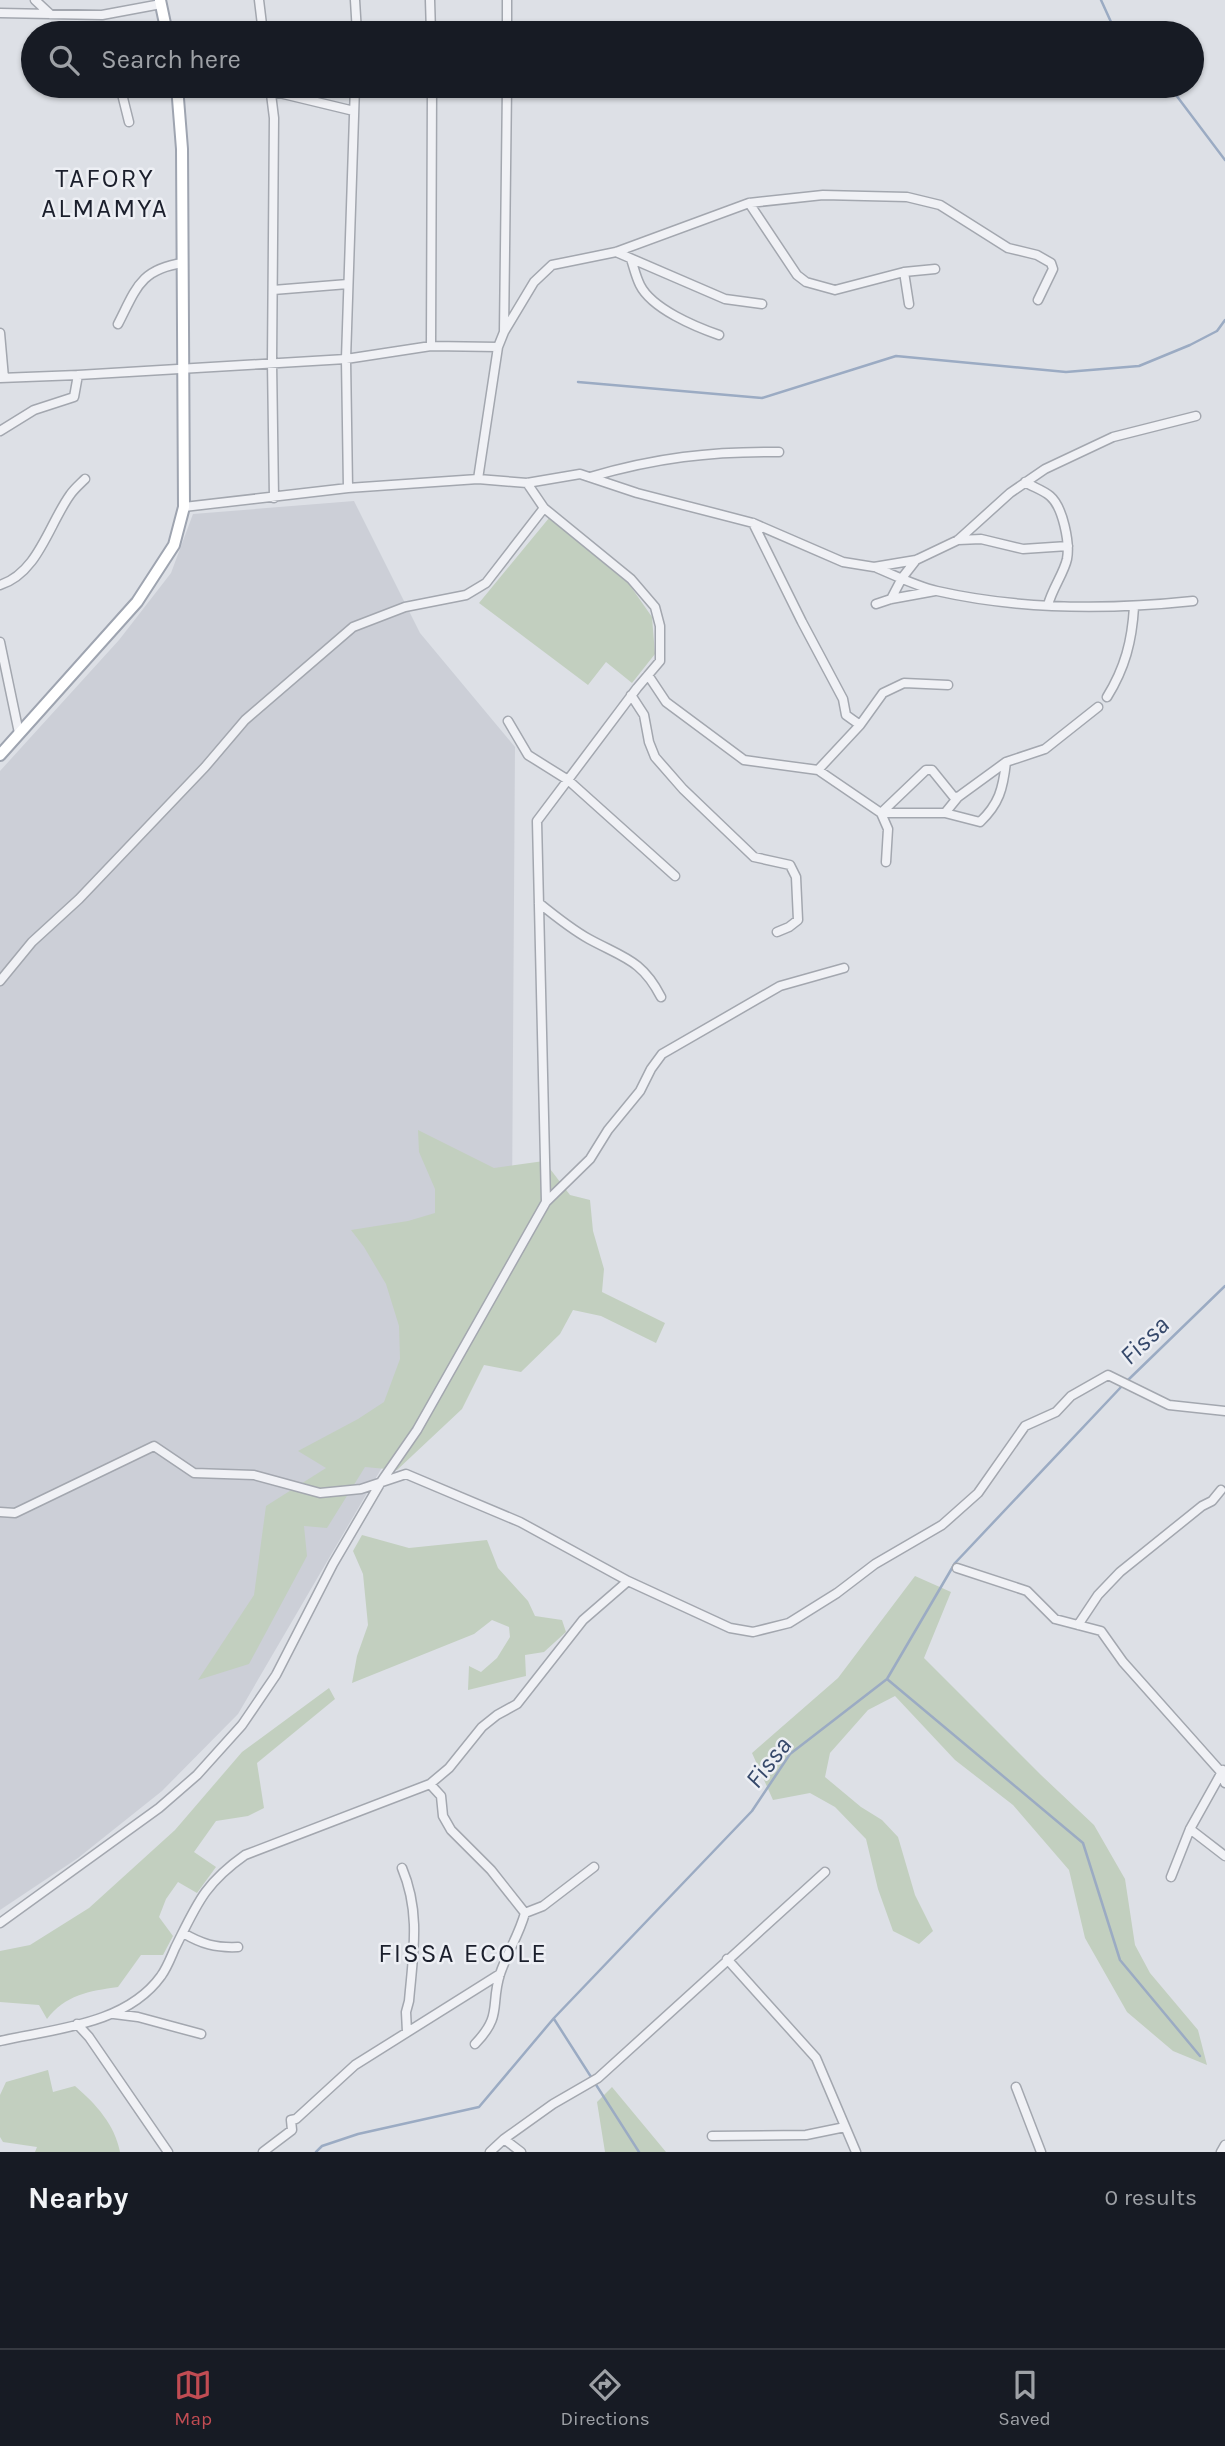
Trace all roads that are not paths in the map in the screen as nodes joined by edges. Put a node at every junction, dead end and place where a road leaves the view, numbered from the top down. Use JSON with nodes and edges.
{"nodes":[{"id":1,"x":35,"y":0,"type":"edge"},
{"id":2,"x":259,"y":0,"type":"edge"},
{"id":3,"x":355,"y":0,"type":"edge"},
{"id":4,"x":430,"y":0,"type":"edge"},
{"id":5,"x":507,"y":0,"type":"edge"},
{"id":6,"x":160,"y":2,"type":"edge"},
{"id":7,"x":0,"y":13,"type":"edge"},
{"id":8,"x":50,"y":14,"type":"junction"},
{"id":9,"x":164,"y":21,"type":"edge"},
{"id":10,"x":262,"y":21,"type":"edge"},
{"id":11,"x":356,"y":21,"type":"edge"},
{"id":12,"x":431,"y":21,"type":"edge"},
{"id":13,"x":507,"y":21,"type":"edge"},
{"id":14,"x":123,"y":98,"type":"edge"},
{"id":15,"x":178,"y":98,"type":"edge"},
{"id":16,"x":271,"y":98,"type":"edge"},
{"id":17,"x":307,"y":98,"type":"edge"},
{"id":18,"x":355,"y":98,"type":"edge"},
{"id":19,"x":432,"y":98,"type":"edge"},
{"id":20,"x":507,"y":98,"type":"edge"},
{"id":21,"x":354,"y":111,"type":"junction"},
{"id":22,"x":129,"y":122,"type":"dead end"},
{"id":23,"x":749,"y":203,"type":"junction"},
{"id":24,"x":616,"y":253,"type":"junction"},
{"id":25,"x":631,"y":259,"type":"junction"},
{"id":26,"x":183,"y":263,"type":"junction"},
{"id":27,"x":935,"y":269,"type":"dead end"},
{"id":28,"x":904,"y":272,"type":"junction"},
{"id":29,"x":348,"y":284,"type":"junction"},
{"id":30,"x":273,"y":290,"type":"junction"},
{"id":31,"x":1038,"y":300,"type":"dead end"},
{"id":32,"x":762,"y":304,"type":"dead end"},
{"id":33,"x":909,"y":304,"type":"dead end"},
{"id":34,"x":118,"y":324,"type":"dead end"},
{"id":35,"x":505,"y":331,"type":"junction"},
{"id":36,"x":0,"y":333,"type":"edge"},
{"id":37,"x":719,"y":335,"type":"dead end"},
{"id":38,"x":431,"y":346,"type":"junction"},
{"id":39,"x":498,"y":347,"type":"junction"},
{"id":40,"x":346,"y":359,"type":"junction"},
{"id":41,"x":272,"y":362,"type":"junction"},
{"id":42,"x":185,"y":369,"type":"junction"},
{"id":43,"x":78,"y":375,"type":"junction"},
{"id":44,"x":2,"y":378,"type":"edge"},
{"id":45,"x":1196,"y":416,"type":"dead end"},
{"id":46,"x":0,"y":431,"type":"edge"},
{"id":47,"x":779,"y":452,"type":"dead end"},
{"id":48,"x":590,"y":477,"type":"junction"},
{"id":49,"x":85,"y":479,"type":"dead end"},
{"id":50,"x":478,"y":479,"type":"junction"},
{"id":51,"x":1025,"y":482,"type":"junction"},
{"id":52,"x":527,"y":483,"type":"junction"},
{"id":53,"x":348,"y":488,"type":"junction"},
{"id":54,"x":274,"y":498,"type":"junction"},
{"id":55,"x":184,"y":507,"type":"junction"},
{"id":56,"x":544,"y":508,"type":"junction"},
{"id":57,"x":753,"y":523,"type":"junction"},
{"id":58,"x":958,"y":540,"type":"junction"},
{"id":59,"x":1068,"y":546,"type":"junction"},
{"id":60,"x":916,"y":560,"type":"junction"},
{"id":61,"x":874,"y":567,"type":"junction"},
{"id":62,"x":902,"y":578,"type":"junction"},
{"id":63,"x":0,"y":585,"type":"edge"},
{"id":64,"x":935,"y":591,"type":"junction"},
{"id":65,"x":891,"y":599,"type":"junction"},
{"id":66,"x":1193,"y":601,"type":"dead end"},
{"id":67,"x":876,"y":604,"type":"dead end"},
{"id":68,"x":1048,"y":606,"type":"junction"},
{"id":69,"x":1134,"y":607,"type":"junction"},
{"id":70,"x":0,"y":642,"type":"edge"},
{"id":71,"x":648,"y":675,"type":"junction"},
{"id":72,"x":948,"y":685,"type":"dead end"},
{"id":73,"x":631,"y":695,"type":"junction"},
{"id":74,"x":1107,"y":697,"type":"dead end"},
{"id":75,"x":1098,"y":706,"type":"dead end"},
{"id":76,"x":508,"y":721,"type":"dead end"},
{"id":77,"x":860,"y":725,"type":"junction"},
{"id":78,"x":19,"y":733,"type":"junction"},
{"id":79,"x":0,"y":755,"type":"edge"},
{"id":80,"x":1006,"y":762,"type":"junction"},
{"id":81,"x":818,"y":769,"type":"junction"},
{"id":82,"x":568,"y":780,"type":"junction"},
{"id":83,"x":958,"y":797,"type":"junction"},
{"id":84,"x":881,"y":813,"type":"junction"},
{"id":85,"x":945,"y":813,"type":"junction"},
{"id":86,"x":886,"y":862,"type":"dead end"},
{"id":87,"x":675,"y":876,"type":"dead end"},
{"id":88,"x":539,"y":903,"type":"junction"},
{"id":89,"x":777,"y":932,"type":"dead end"},
{"id":90,"x":844,"y":968,"type":"dead end"},
{"id":91,"x":0,"y":981,"type":"edge"},
{"id":92,"x":661,"y":997,"type":"dead end"},
{"id":93,"x":547,"y":1202,"type":"junction"},
{"id":94,"x":1225,"y":1411,"type":"edge"},
{"id":95,"x":381,"y":1482,"type":"junction"},
{"id":96,"x":1224,"y":1489,"type":"edge"},
{"id":97,"x":0,"y":1512,"type":"edge"},
{"id":98,"x":957,"y":1568,"type":"dead end"},
{"id":99,"x":628,"y":1581,"type":"junction"},
{"id":100,"x":1078,"y":1625,"type":"junction"},
{"id":101,"x":1223,"y":1770,"type":"edge"},
{"id":102,"x":1225,"y":1783,"type":"edge"},
{"id":103,"x":430,"y":1784,"type":"junction"},
{"id":104,"x":1190,"y":1829,"type":"junction"},
{"id":105,"x":1225,"y":1856,"type":"edge"},
{"id":106,"x":594,"y":1867,"type":"dead end"},
{"id":107,"x":402,"y":1868,"type":"dead end"},
{"id":108,"x":825,"y":1872,"type":"dead end"},
{"id":109,"x":1171,"y":1877,"type":"dead end"},
{"id":110,"x":525,"y":1913,"type":"junction"},
{"id":111,"x":0,"y":1923,"type":"edge"},
{"id":112,"x":183,"y":1933,"type":"junction"},
{"id":113,"x":238,"y":1947,"type":"dead end"},
{"id":114,"x":727,"y":1959,"type":"junction"},
{"id":115,"x":500,"y":1975,"type":"junction"},
{"id":116,"x":111,"y":2014,"type":"junction"},
{"id":117,"x":77,"y":2024,"type":"junction"},
{"id":118,"x":407,"y":2032,"type":"junction"},
{"id":119,"x":201,"y":2034,"type":"dead end"},
{"id":120,"x":0,"y":2041,"type":"edge"},
{"id":121,"x":475,"y":2044,"type":"dead end"},
{"id":122,"x":1016,"y":2087,"type":"dead end"},
{"id":123,"x":845,"y":2127,"type":"junction"},
{"id":124,"x":712,"y":2136,"type":"dead end"},
{"id":125,"x":504,"y":2139,"type":"junction"},
{"id":126,"x":1225,"y":2145,"type":"edge"},
{"id":127,"x":168,"y":2152,"type":"edge"},
{"id":128,"x":263,"y":2152,"type":"edge"},
{"id":129,"x":490,"y":2152,"type":"edge"},
{"id":130,"x":522,"y":2152,"type":"edge"},
{"id":131,"x":856,"y":2152,"type":"edge"},
{"id":132,"x":1041,"y":2152,"type":"edge"},
{"id":133,"x":1221,"y":2152,"type":"edge"}],
"edges":[{"from":1,"to":8,"type":"street"},
{"from":2,"to":10,"type":"street"},
{"from":3,"to":11,"type":"street"},
{"from":4,"to":12,"type":"street"},
{"from":5,"to":13,"type":"street"},
{"from":6,"to":8,"type":"street"},
{"from":6,"to":9,"type":"main road"},
{"from":7,"to":8,"type":"street"},
{"from":14,"to":22,"type":"street"},
{"from":15,"to":26,"type":"main road"},
{"from":16,"to":30,"type":"street"},
{"from":17,"to":21,"type":"street"},
{"from":18,"to":21,"type":"street"},
{"from":19,"to":38,"type":"street"},
{"from":20,"to":35,"type":"street"},
{"from":21,"to":29,"type":"street"},
{"from":23,"to":24,"type":"street"},
{"from":23,"to":28,"type":"street"},
{"from":23,"to":31,"type":"street"},
{"from":24,"to":25,"type":"street"},
{"from":24,"to":35,"type":"street"},
{"from":25,"to":32,"type":"street"},
{"from":25,"to":37,"type":"street"},
{"from":26,"to":34,"type":"street"},
{"from":26,"to":42,"type":"main road"},
{"from":27,"to":28,"type":"street"},
{"from":28,"to":33,"type":"street"},
{"from":29,"to":30,"type":"street"},
{"from":29,"to":40,"type":"street"},
{"from":30,"to":41,"type":"street"},
{"from":35,"to":39,"type":"street"},
{"from":36,"to":44,"type":"street"},
{"from":38,"to":39,"type":"street"},
{"from":38,"to":40,"type":"street"},
{"from":39,"to":50,"type":"street"},
{"from":40,"to":41,"type":"street"},
{"from":40,"to":53,"type":"street"},
{"from":41,"to":42,"type":"street"},
{"from":41,"to":54,"type":"street"},
{"from":42,"to":43,"type":"street"},
{"from":42,"to":55,"type":"main road"},
{"from":43,"to":44,"type":"street"},
{"from":43,"to":46,"type":"street"},
{"from":45,"to":51,"type":"street"},
{"from":47,"to":48,"type":"street"},
{"from":48,"to":52,"type":"street"},
{"from":48,"to":57,"type":"street"},
{"from":49,"to":63,"type":"street"},
{"from":50,"to":52,"type":"street"},
{"from":50,"to":53,"type":"street"},
{"from":51,"to":58,"type":"street"},
{"from":51,"to":59,"type":"street"},
{"from":52,"to":56,"type":"street"},
{"from":53,"to":54,"type":"street"},
{"from":54,"to":55,"type":"street"},
{"from":55,"to":78,"type":"main road"},
{"from":56,"to":71,"type":"street"},
{"from":56,"to":91,"type":"street"},
{"from":57,"to":61,"type":"street"},
{"from":57,"to":77,"type":"street"},
{"from":58,"to":59,"type":"street"},
{"from":58,"to":60,"type":"street"},
{"from":59,"to":68,"type":"street"},
{"from":60,"to":61,"type":"street"},
{"from":60,"to":62,"type":"street"},
{"from":61,"to":62,"type":"street"},
{"from":62,"to":64,"type":"street"},
{"from":62,"to":65,"type":"street"},
{"from":64,"to":65,"type":"street"},
{"from":64,"to":68,"type":"street"},
{"from":65,"to":67,"type":"street"},
{"from":66,"to":69,"type":"street"},
{"from":68,"to":69,"type":"street"},
{"from":69,"to":74,"type":"street"},
{"from":70,"to":78,"type":"street"},
{"from":71,"to":73,"type":"street"},
{"from":71,"to":81,"type":"street"},
{"from":72,"to":77,"type":"street"},
{"from":73,"to":82,"type":"street"},
{"from":73,"to":89,"type":"street"},
{"from":75,"to":80,"type":"street"},
{"from":76,"to":82,"type":"street"},
{"from":77,"to":81,"type":"street"},
{"from":78,"to":79,"type":"main road"},
{"from":80,"to":83,"type":"street"},
{"from":80,"to":85,"type":"street"},
{"from":81,"to":84,"type":"street"},
{"from":82,"to":87,"type":"street"},
{"from":82,"to":88,"type":"street"},
{"from":83,"to":84,"type":"street"},
{"from":83,"to":85,"type":"street"},
{"from":84,"to":85,"type":"street"},
{"from":84,"to":86,"type":"street"},
{"from":88,"to":92,"type":"street"},
{"from":88,"to":93,"type":"street"},
{"from":90,"to":93,"type":"street"},
{"from":93,"to":95,"type":"street"},
{"from":94,"to":99,"type":"street"},
{"from":95,"to":97,"type":"street"},
{"from":95,"to":99,"type":"street"},
{"from":95,"to":111,"type":"street"},
{"from":96,"to":100,"type":"street"},
{"from":98,"to":100,"type":"street"},
{"from":99,"to":103,"type":"street"},
{"from":100,"to":101,"type":"street"},
{"from":101,"to":102,"type":"street"},
{"from":101,"to":104,"type":"street"},
{"from":103,"to":110,"type":"street"},
{"from":103,"to":112,"type":"street"},
{"from":104,"to":105,"type":"street"},
{"from":104,"to":109,"type":"street"},
{"from":106,"to":110,"type":"street"},
{"from":107,"to":118,"type":"street"},
{"from":108,"to":114,"type":"street"},
{"from":110,"to":115,"type":"street"},
{"from":112,"to":113,"type":"street"},
{"from":112,"to":116,"type":"street"},
{"from":114,"to":123,"type":"street"},
{"from":114,"to":125,"type":"street"},
{"from":115,"to":118,"type":"street"},
{"from":115,"to":121,"type":"street"},
{"from":116,"to":117,"type":"street"},
{"from":116,"to":119,"type":"street"},
{"from":117,"to":120,"type":"street"},
{"from":117,"to":127,"type":"street"},
{"from":118,"to":128,"type":"street"},
{"from":122,"to":132,"type":"street"},
{"from":123,"to":124,"type":"street"},
{"from":123,"to":131,"type":"street"},
{"from":125,"to":129,"type":"street"},
{"from":125,"to":130,"type":"street"},
{"from":126,"to":133,"type":"street"}]}
